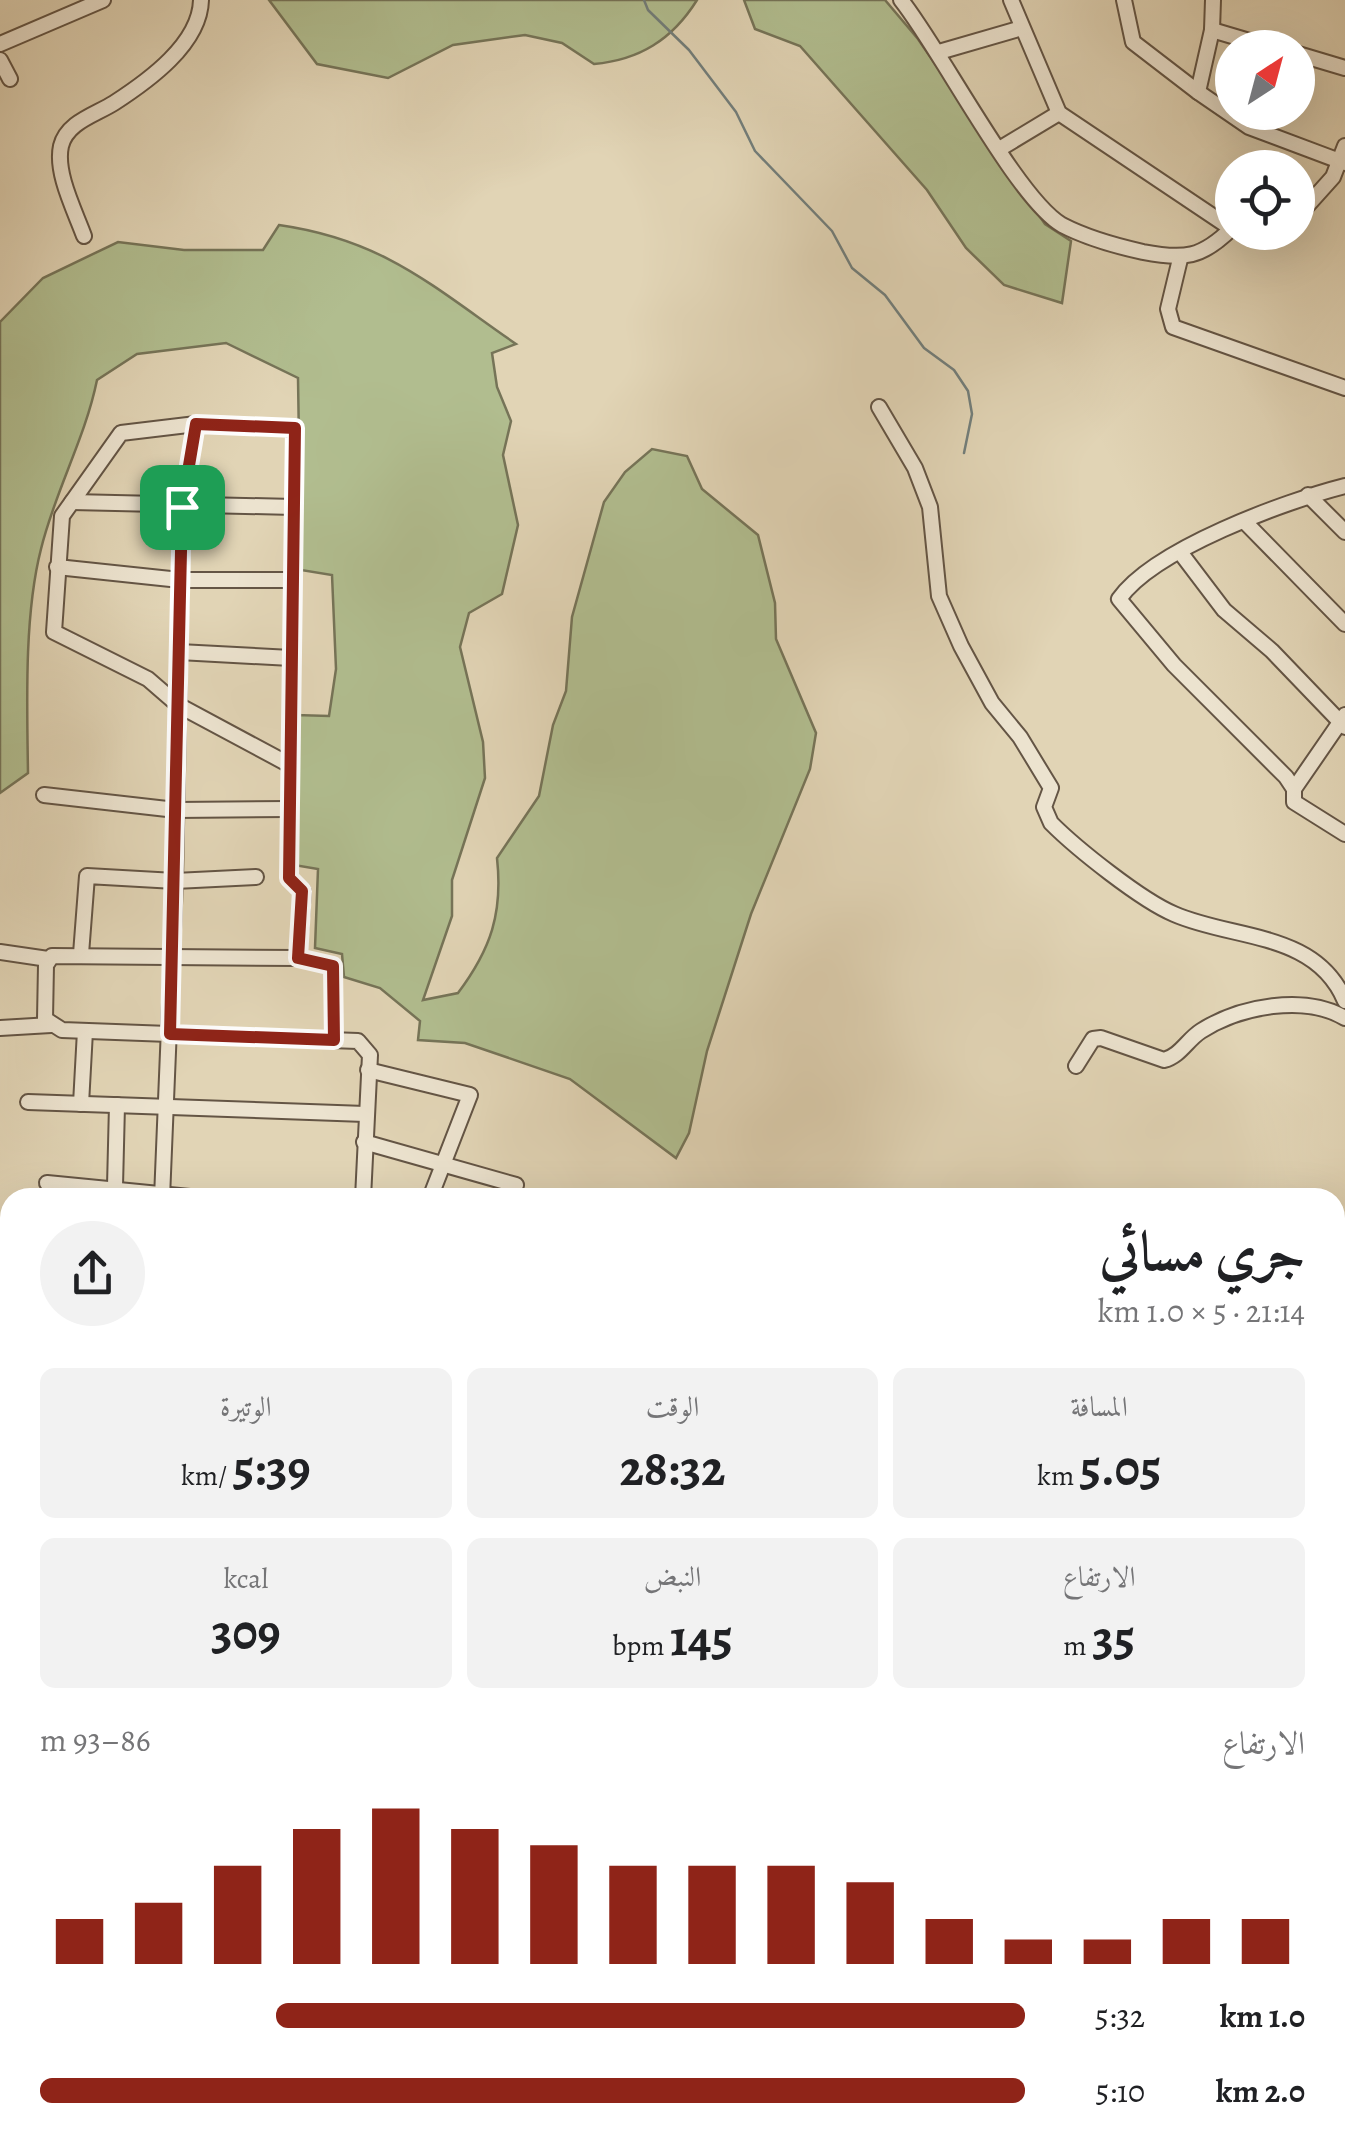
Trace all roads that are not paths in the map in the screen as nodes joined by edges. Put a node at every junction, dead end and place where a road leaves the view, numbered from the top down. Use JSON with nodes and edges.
{"nodes":[{"id":1,"x":103,"y":0,"type":"edge"},
{"id":2,"x":201,"y":0,"type":"edge"},
{"id":3,"x":901,"y":0,"type":"edge"},
{"id":4,"x":1011,"y":0,"type":"edge"},
{"id":5,"x":1124,"y":0,"type":"edge"},
{"id":6,"x":1213,"y":0,"type":"edge"},
{"id":7,"x":65,"y":6,"type":"edge"},
{"id":8,"x":1022,"y":28,"type":"junction"},
{"id":9,"x":1212,"y":30,"type":"junction"},
{"id":10,"x":1215,"y":31,"type":"edge"},
{"id":11,"x":0,"y":44,"type":"edge"},
{"id":12,"x":939,"y":52,"type":"junction"},
{"id":13,"x":1315,"y":59,"type":"edge"},
{"id":14,"x":0,"y":60,"type":"edge"},
{"id":15,"x":1345,"y":68,"type":"edge"},
{"id":16,"x":10,"y":78,"type":"dead end"},
{"id":17,"x":1198,"y":92,"type":"junction"},
{"id":18,"x":1059,"y":113,"type":"junction"},
{"id":19,"x":1001,"y":148,"type":"junction"},
{"id":20,"x":1344,"y":157,"type":"edge"},
{"id":21,"x":1315,"y":199,"type":"edge"},
{"id":22,"x":1215,"y":218,"type":"edge"},
{"id":23,"x":84,"y":236,"type":"dead end"},
{"id":24,"x":1215,"y":245,"type":"edge"},
{"id":25,"x":1180,"y":258,"type":"junction"},
{"id":26,"x":1345,"y":388,"type":"edge"},
{"id":27,"x":879,"y":407,"type":"dead end"},
{"id":28,"x":196,"y":424,"type":"junction"},
{"id":29,"x":1345,"y":486,"type":"edge"},
{"id":30,"x":1308,"y":495,"type":"junction"},
{"id":31,"x":72,"y":502,"type":"junction"},
{"id":32,"x":182,"y":507,"type":"junction"},
{"id":33,"x":294,"y":507,"type":"junction"},
{"id":34,"x":1244,"y":521,"type":"junction"},
{"id":35,"x":1345,"y":532,"type":"edge"},
{"id":36,"x":1180,"y":552,"type":"junction"},
{"id":37,"x":57,"y":567,"type":"junction"},
{"id":38,"x":180,"y":580,"type":"junction"},
{"id":39,"x":292,"y":580,"type":"junction"},
{"id":40,"x":1345,"y":624,"type":"edge"},
{"id":41,"x":179,"y":652,"type":"junction"},
{"id":42,"x":290,"y":658,"type":"junction"},
{"id":43,"x":178,"y":706,"type":"junction"},
{"id":44,"x":1343,"y":722,"type":"edge"},
{"id":45,"x":288,"y":764,"type":"junction"},
{"id":46,"x":1294,"y":790,"type":"junction"},
{"id":47,"x":44,"y":795,"type":"dead end"},
{"id":48,"x":289,"y":809,"type":"junction"},
{"id":49,"x":176,"y":810,"type":"junction"},
{"id":50,"x":1345,"y":834,"type":"edge"},
{"id":51,"x":256,"y":876,"type":"dead end"},
{"id":52,"x":175,"y":881,"type":"junction"},
{"id":53,"x":0,"y":952,"type":"edge"},
{"id":54,"x":81,"y":954,"type":"junction"},
{"id":55,"x":171,"y":958,"type":"junction"},
{"id":56,"x":298,"y":958,"type":"junction"},
{"id":57,"x":48,"y":959,"type":"junction"},
{"id":58,"x":1344,"y":1009,"type":"edge"},
{"id":59,"x":51,"y":1025,"type":"junction"},
{"id":60,"x":0,"y":1028,"type":"edge"},
{"id":61,"x":85,"y":1031,"type":"junction"},
{"id":62,"x":170,"y":1034,"type":"junction"},
{"id":63,"x":334,"y":1040,"type":"junction"},
{"id":64,"x":1076,"y":1066,"type":"dead end"},
{"id":65,"x":368,"y":1070,"type":"junction"},
{"id":66,"x":28,"y":1102,"type":"dead end"},
{"id":67,"x":81,"y":1104,"type":"junction"},
{"id":68,"x":117,"y":1106,"type":"junction"},
{"id":69,"x":164,"y":1107,"type":"junction"},
{"id":70,"x":365,"y":1114,"type":"junction"},
{"id":71,"x":364,"y":1142,"type":"junction"},
{"id":72,"x":443,"y":1165,"type":"junction"},
{"id":73,"x":47,"y":1183,"type":"dead end"},
{"id":74,"x":516,"y":1185,"type":"dead end"},
{"id":75,"x":115,"y":1186,"type":"junction"},
{"id":76,"x":127,"y":1188,"type":"edge"},
{"id":77,"x":162,"y":1188,"type":"edge"},
{"id":78,"x":363,"y":1188,"type":"edge"},
{"id":79,"x":434,"y":1188,"type":"edge"}],
"edges":[{"from":1,"to":7,"type":"street"},
{"from":2,"to":23,"type":"street"},
{"from":3,"to":12,"type":"street"},
{"from":4,"to":8,"type":"street"},
{"from":5,"to":17,"type":"street"},
{"from":6,"to":9,"type":"street"},
{"from":7,"to":11,"type":"street"},
{"from":8,"to":12,"type":"street"},
{"from":8,"to":18,"type":"street"},
{"from":9,"to":10,"type":"street"},
{"from":9,"to":17,"type":"street"},
{"from":12,"to":19,"type":"street"},
{"from":13,"to":15,"type":"street"},
{"from":14,"to":16,"type":"street"},
{"from":17,"to":20,"type":"street"},
{"from":18,"to":19,"type":"street"},
{"from":18,"to":22,"type":"street"},
{"from":19,"to":25,"type":"street"},
{"from":20,"to":21,"type":"street"},
{"from":24,"to":25,"type":"street"},
{"from":25,"to":26,"type":"street"},
{"from":27,"to":58,"type":"street"},
{"from":28,"to":31,"type":"street"},
{"from":28,"to":32,"type":"street"},
{"from":28,"to":33,"type":"street"},
{"from":29,"to":30,"type":"street"},
{"from":30,"to":34,"type":"street"},
{"from":30,"to":35,"type":"street"},
{"from":31,"to":32,"type":"street"},
{"from":31,"to":37,"type":"street"},
{"from":32,"to":33,"type":"street"},
{"from":32,"to":38,"type":"street"},
{"from":33,"to":39,"type":"street"},
{"from":34,"to":36,"type":"street"},
{"from":34,"to":40,"type":"street"},
{"from":36,"to":44,"type":"street"},
{"from":36,"to":46,"type":"street"},
{"from":37,"to":38,"type":"street"},
{"from":37,"to":43,"type":"street"},
{"from":38,"to":39,"type":"street"},
{"from":38,"to":41,"type":"street"},
{"from":39,"to":42,"type":"street"},
{"from":41,"to":42,"type":"street"},
{"from":41,"to":43,"type":"street"},
{"from":42,"to":45,"type":"street"},
{"from":43,"to":45,"type":"street"},
{"from":43,"to":49,"type":"street"},
{"from":44,"to":46,"type":"street"},
{"from":45,"to":48,"type":"street"},
{"from":46,"to":50,"type":"street"},
{"from":47,"to":49,"type":"street"},
{"from":48,"to":49,"type":"street"},
{"from":48,"to":56,"type":"street"},
{"from":49,"to":52,"type":"street"},
{"from":51,"to":52,"type":"street"},
{"from":52,"to":54,"type":"street"},
{"from":52,"to":55,"type":"street"},
{"from":53,"to":57,"type":"street"},
{"from":54,"to":55,"type":"street"},
{"from":54,"to":57,"type":"street"},
{"from":55,"to":56,"type":"street"},
{"from":55,"to":62,"type":"street"},
{"from":56,"to":63,"type":"street"},
{"from":57,"to":59,"type":"street"},
{"from":58,"to":64,"type":"street"},
{"from":59,"to":60,"type":"street"},
{"from":59,"to":61,"type":"street"},
{"from":61,"to":62,"type":"street"},
{"from":61,"to":67,"type":"street"},
{"from":62,"to":63,"type":"street"},
{"from":62,"to":69,"type":"street"},
{"from":63,"to":65,"type":"street"},
{"from":65,"to":70,"type":"street"},
{"from":65,"to":72,"type":"street"},
{"from":66,"to":67,"type":"street"},
{"from":67,"to":68,"type":"street"},
{"from":68,"to":69,"type":"street"},
{"from":68,"to":75,"type":"street"},
{"from":69,"to":70,"type":"street"},
{"from":69,"to":77,"type":"street"},
{"from":70,"to":71,"type":"street"},
{"from":71,"to":72,"type":"street"},
{"from":71,"to":78,"type":"street"},
{"from":72,"to":74,"type":"street"},
{"from":72,"to":79,"type":"street"},
{"from":73,"to":75,"type":"street"},
{"from":75,"to":76,"type":"street"}]}
